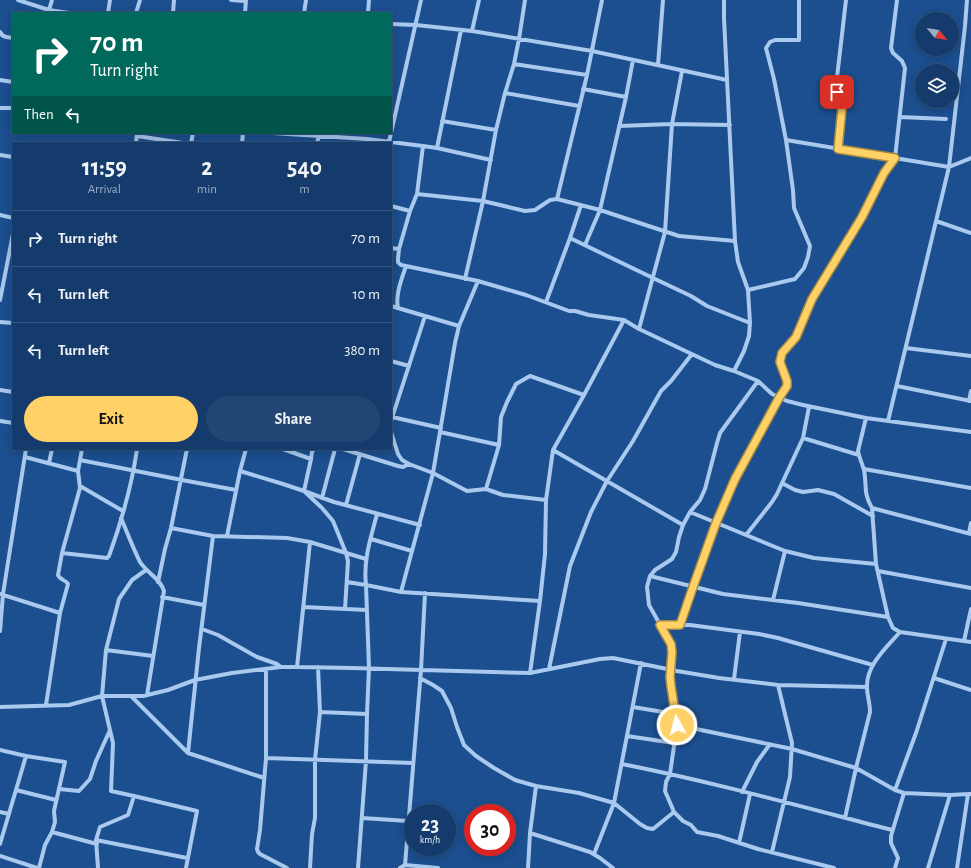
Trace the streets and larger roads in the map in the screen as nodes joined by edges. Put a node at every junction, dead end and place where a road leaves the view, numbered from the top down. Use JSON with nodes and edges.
{"nodes":[{"id":1,"x":18,"y":0,"type":"edge"},
{"id":2,"x":52,"y":0,"type":"edge"},
{"id":3,"x":110,"y":0,"type":"edge"},
{"id":4,"x":140,"y":0,"type":"edge"},
{"id":5,"x":174,"y":0,"type":"edge"},
{"id":6,"x":231,"y":0,"type":"edge"},
{"id":7,"x":245,"y":0,"type":"edge"},
{"id":8,"x":306,"y":0,"type":"edge"},
{"id":9,"x":369,"y":0,"type":"edge"},
{"id":10,"x":421,"y":0,"type":"edge"},
{"id":11,"x":479,"y":0,"type":"edge"},
{"id":12,"x":525,"y":0,"type":"edge"},
{"id":13,"x":602,"y":0,"type":"edge"},
{"id":14,"x":663,"y":0,"type":"edge"},
{"id":15,"x":724,"y":0,"type":"edge"},
{"id":16,"x":799,"y":0,"type":"edge"},
{"id":17,"x":846,"y":0,"type":"edge"},
{"id":18,"x":897,"y":0,"type":"edge"},
{"id":19,"x":967,"y":0,"type":"edge"},
{"id":20,"x":49,"y":10,"type":"junction"},
{"id":21,"x":62,"y":12,"type":"edge"},
{"id":22,"x":108,"y":12,"type":"edge"},
{"id":23,"x":136,"y":12,"type":"edge"},
{"id":24,"x":173,"y":12,"type":"edge"},
{"id":25,"x":245,"y":12,"type":"edge"},
{"id":26,"x":304,"y":12,"type":"edge"},
{"id":27,"x":368,"y":12,"type":"edge"},
{"id":28,"x":392,"y":24,"type":"edge"},
{"id":29,"x":416,"y":25,"type":"junction"},
{"id":30,"x":460,"y":30,"type":"junction"},
{"id":31,"x":472,"y":31,"type":"junction"},
{"id":32,"x":0,"y":32,"type":"edge"},
{"id":33,"x":12,"y":38,"type":"edge"},
{"id":34,"x":519,"y":39,"type":"junction"},
{"id":35,"x":592,"y":51,"type":"junction"},
{"id":36,"x":634,"y":60,"type":"junction"},
{"id":37,"x":514,"y":64,"type":"junction"},
{"id":38,"x":658,"y":65,"type":"junction"},
{"id":39,"x":682,"y":71,"type":"junction"},
{"id":40,"x":587,"y":75,"type":"junction"},
{"id":41,"x":0,"y":80,"type":"edge"},
{"id":42,"x":727,"y":80,"type":"junction"},
{"id":43,"x":12,"y":82,"type":"edge"},
{"id":44,"x":584,"y":88,"type":"junction"},
{"id":45,"x":505,"y":93,"type":"junction"},
{"id":46,"x":626,"y":97,"type":"junction"},
{"id":47,"x":579,"y":106,"type":"junction"},
{"id":48,"x":0,"y":108,"type":"edge"},
{"id":49,"x":12,"y":108,"type":"edge"},
{"id":50,"x":900,"y":117,"type":"junction"},
{"id":51,"x":946,"y":119,"type":"dead end"},
{"id":52,"x":442,"y":121,"type":"junction"},
{"id":53,"x":672,"y":124,"type":"junction"},
{"id":54,"x":730,"y":125,"type":"junction"},
{"id":55,"x":619,"y":126,"type":"junction"},
{"id":56,"x":392,"y":129,"type":"edge"},
{"id":57,"x":496,"y":130,"type":"junction"},
{"id":58,"x":293,"y":134,"type":"edge"},
{"id":59,"x":391,"y":134,"type":"edge"},
{"id":60,"x":137,"y":135,"type":"edge"},
{"id":61,"x":336,"y":135,"type":"edge"},
{"id":62,"x":318,"y":136,"type":"junction"},
{"id":63,"x":786,"y":140,"type":"junction"},
{"id":64,"x":366,"y":141,"type":"edge"},
{"id":65,"x":177,"y":142,"type":"edge"},
{"id":66,"x":317,"y":142,"type":"edge"},
{"id":67,"x":389,"y":142,"type":"joint"},
{"id":68,"x":392,"y":142,"type":"edge"},
{"id":69,"x":423,"y":146,"type":"junction"},
{"id":70,"x":437,"y":148,"type":"junction"},
{"id":71,"x":838,"y":149,"type":"junction"},
{"id":72,"x":0,"y":156,"type":"edge"},
{"id":73,"x":12,"y":157,"type":"edge"},
{"id":74,"x":895,"y":158,"type":"junction"},
{"id":75,"x":971,"y":158,"type":"edge"},
{"id":76,"x":491,"y":160,"type":"junction"},
{"id":77,"x":949,"y":167,"type":"junction"},
{"id":78,"x":416,"y":194,"type":"junction"},
{"id":79,"x":557,"y":199,"type":"junction"},
{"id":80,"x":483,"y":201,"type":"junction"},
{"id":81,"x":580,"y":205,"type":"junction"},
{"id":82,"x":392,"y":206,"type":"edge"},
{"id":83,"x":600,"y":210,"type":"junction"},
{"id":84,"x":410,"y":211,"type":"junction"},
{"id":85,"x":0,"y":215,"type":"edge"},
{"id":86,"x":12,"y":218,"type":"edge"},
{"id":87,"x":936,"y":221,"type":"junction"},
{"id":88,"x":665,"y":232,"type":"junction"},
{"id":89,"x":971,"y":233,"type":"edge"},
{"id":90,"x":12,"y":238,"type":"edge"},
{"id":91,"x":570,"y":238,"type":"junction"},
{"id":92,"x":735,"y":241,"type":"junction"},
{"id":93,"x":585,"y":245,"type":"junction"},
{"id":94,"x":392,"y":248,"type":"edge"},
{"id":95,"x":399,"y":249,"type":"junction"},
{"id":96,"x":406,"y":266,"type":"junction"},
{"id":97,"x":652,"y":278,"type":"junction"},
{"id":98,"x":466,"y":279,"type":"junction"},
{"id":99,"x":478,"y":281,"type":"junction"},
{"id":100,"x":1,"y":288,"type":"edge"},
{"id":101,"x":748,"y":290,"type":"junction"},
{"id":102,"x":0,"y":300,"type":"edge"},
{"id":103,"x":546,"y":302,"type":"junction"},
{"id":104,"x":392,"y":306,"type":"edge"},
{"id":105,"x":398,"y":308,"type":"junction"},
{"id":106,"x":425,"y":316,"type":"junction"},
{"id":107,"x":624,"y":320,"type":"junction"},
{"id":108,"x":0,"y":322,"type":"edge"},
{"id":109,"x":12,"y":323,"type":"edge"},
{"id":110,"x":750,"y":323,"type":"junction"},
{"id":111,"x":459,"y":326,"type":"junction"},
{"id":112,"x":639,"y":329,"type":"junction"},
{"id":113,"x":906,"y":348,"type":"junction"},
{"id":114,"x":692,"y":354,"type":"junction"},
{"id":115,"x":971,"y":356,"type":"edge"},
{"id":116,"x":392,"y":361,"type":"edge"},
{"id":117,"x":409,"y":366,"type":"junction"},
{"id":118,"x":734,"y":371,"type":"junction"},
{"id":119,"x":758,"y":381,"type":"junction"},
{"id":120,"x":897,"y":386,"type":"junction"},
{"id":121,"x":0,"y":390,"type":"edge"},
{"id":122,"x":971,"y":391,"type":"edge"},
{"id":123,"x":12,"y":392,"type":"edge"},
{"id":124,"x":584,"y":395,"type":"junction"},
{"id":125,"x":779,"y":398,"type":"junction"},
{"id":126,"x":970,"y":401,"type":"edge"},
{"id":127,"x":809,"y":407,"type":"junction"},
{"id":128,"x":866,"y":418,"type":"junction"},
{"id":129,"x":392,"y":419,"type":"edge"},
{"id":130,"x":0,"y":421,"type":"edge"},
{"id":131,"x":888,"y":421,"type":"junction"},
{"id":132,"x":12,"y":423,"type":"edge"},
{"id":133,"x":441,"y":430,"type":"junction"},
{"id":134,"x":971,"y":432,"type":"edge"},
{"id":135,"x":392,"y":435,"type":"edge"},
{"id":136,"x":803,"y":438,"type":"junction"},
{"id":137,"x":499,"y":445,"type":"junction"},
{"id":138,"x":26,"y":450,"type":"edge"},
{"id":139,"x":52,"y":450,"type":"edge"},
{"id":140,"x":82,"y":450,"type":"edge"},
{"id":141,"x":137,"y":450,"type":"edge"},
{"id":142,"x":187,"y":450,"type":"edge"},
{"id":143,"x":246,"y":450,"type":"edge"},
{"id":144,"x":286,"y":450,"type":"edge"},
{"id":145,"x":313,"y":450,"type":"edge"},
{"id":146,"x":336,"y":450,"type":"edge"},
{"id":147,"x":346,"y":450,"type":"edge"},
{"id":148,"x":553,"y":450,"type":"junction"},
{"id":149,"x":360,"y":454,"type":"junction"},
{"id":150,"x":859,"y":455,"type":"junction"},
{"id":151,"x":25,"y":457,"type":"junction"},
{"id":152,"x":311,"y":459,"type":"junction"},
{"id":153,"x":80,"y":460,"type":"junction"},
{"id":154,"x":48,"y":463,"type":"junction"},
{"id":155,"x":410,"y":464,"type":"junction"},
{"id":156,"x":864,"y":469,"type":"junction"},
{"id":157,"x":134,"y":470,"type":"junction"},
{"id":158,"x":78,"y":471,"type":"junction"},
{"id":159,"x":240,"y":472,"type":"junction"},
{"id":160,"x":433,"y":473,"type":"junction"},
{"id":161,"x":182,"y":480,"type":"junction"},
{"id":162,"x":607,"y":481,"type":"junction"},
{"id":163,"x":782,"y":483,"type":"junction"},
{"id":164,"x":80,"y":488,"type":"junction"},
{"id":165,"x":971,"y":488,"type":"edge"},
{"id":166,"x":486,"y":489,"type":"junction"},
{"id":167,"x":236,"y":490,"type":"junction"},
{"id":168,"x":304,"y":492,"type":"junction"},
{"id":169,"x":322,"y":498,"type":"junction"},
{"id":170,"x":546,"y":500,"type":"junction"},
{"id":171,"x":346,"y":505,"type":"junction"},
{"id":172,"x":872,"y":508,"type":"junction"},
{"id":173,"x":123,"y":512,"type":"junction"},
{"id":174,"x":690,"y":512,"type":"junction"},
{"id":175,"x":377,"y":514,"type":"junction"},
{"id":176,"x":873,"y":516,"type":"junction"},
{"id":177,"x":121,"y":518,"type":"junction"},
{"id":178,"x":716,"y":523,"type":"junction"},
{"id":179,"x":971,"y":523,"type":"edge"},
{"id":180,"x":420,"y":525,"type":"junction"},
{"id":181,"x":683,"y":525,"type":"junction"},
{"id":182,"x":171,"y":528,"type":"junction"},
{"id":183,"x":970,"y":533,"type":"edge"},
{"id":184,"x":746,"y":535,"type":"junction"},
{"id":185,"x":213,"y":536,"type":"junction"},
{"id":186,"x":227,"y":536,"type":"junction"},
{"id":187,"x":370,"y":539,"type":"junction"},
{"id":188,"x":310,"y":542,"type":"junction"},
{"id":189,"x":785,"y":551,"type":"junction"},
{"id":190,"x":412,"y":552,"type":"junction"},
{"id":191,"x":62,"y":553,"type":"junction"},
{"id":192,"x":346,"y":553,"type":"junction"},
{"id":193,"x":366,"y":559,"type":"junction"},
{"id":194,"x":876,"y":564,"type":"junction"},
{"id":195,"x":146,"y":570,"type":"junction"},
{"id":196,"x":878,"y":571,"type":"junction"},
{"id":197,"x":650,"y":576,"type":"junction"},
{"id":198,"x":158,"y":582,"type":"junction"},
{"id":199,"x":347,"y":582,"type":"junction"},
{"id":200,"x":366,"y":585,"type":"junction"},
{"id":201,"x":693,"y":587,"type":"junction"},
{"id":202,"x":971,"y":588,"type":"edge"},
{"id":203,"x":401,"y":592,"type":"junction"},
{"id":204,"x":425,"y":592,"type":"junction"},
{"id":205,"x":2,"y":594,"type":"edge"},
{"id":206,"x":162,"y":598,"type":"junction"},
{"id":207,"x":772,"y":600,"type":"junction"},
{"id":208,"x":540,"y":601,"type":"junction"},
{"id":209,"x":204,"y":605,"type":"junction"},
{"id":210,"x":303,"y":607,"type":"junction"},
{"id":211,"x":345,"y":609,"type":"junction"},
{"id":212,"x":971,"y":609,"type":"edge"},
{"id":213,"x":367,"y":610,"type":"junction"},
{"id":214,"x":60,"y":613,"type":"junction"},
{"id":215,"x":888,"y":617,"type":"junction"},
{"id":216,"x":660,"y":625,"type":"junction"},
{"id":217,"x":680,"y":625,"type":"junction"},
{"id":218,"x":202,"y":629,"type":"junction"},
{"id":219,"x":0,"y":631,"type":"edge"},
{"id":220,"x":740,"y":632,"type":"junction"},
{"id":221,"x":900,"y":632,"type":"junction"},
{"id":222,"x":946,"y":639,"type":"junction"},
{"id":223,"x":964,"y":641,"type":"junction"},
{"id":224,"x":971,"y":642,"type":"edge"},
{"id":225,"x":106,"y":650,"type":"junction"},
{"id":226,"x":153,"y":656,"type":"junction"},
{"id":227,"x":641,"y":664,"type":"junction"},
{"id":228,"x":873,"y":665,"type":"junction"},
{"id":229,"x":297,"y":667,"type":"junction"},
{"id":230,"x":318,"y":667,"type":"junction"},
{"id":231,"x":281,"y":668,"type":"junction"},
{"id":232,"x":369,"y":668,"type":"junction"},
{"id":233,"x":266,"y":669,"type":"junction"},
{"id":234,"x":549,"y":669,"type":"junction"},
{"id":235,"x":672,"y":669,"type":"junction"},
{"id":236,"x":421,"y":670,"type":"junction"},
{"id":237,"x":530,"y":673,"type":"junction"},
{"id":238,"x":420,"y":678,"type":"junction"},
{"id":239,"x":934,"y":678,"type":"junction"},
{"id":240,"x":734,"y":679,"type":"junction"},
{"id":241,"x":195,"y":680,"type":"junction"},
{"id":242,"x":778,"y":685,"type":"junction"},
{"id":243,"x":867,"y":687,"type":"junction"},
{"id":244,"x":971,"y":690,"type":"edge"},
{"id":245,"x":147,"y":695,"type":"junction"},
{"id":246,"x":102,"y":696,"type":"junction"},
{"id":247,"x":131,"y":696,"type":"junction"},
{"id":248,"x":46,"y":705,"type":"junction"},
{"id":249,"x":633,"y":707,"type":"junction"},
{"id":250,"x":0,"y":708,"type":"edge"},
{"id":251,"x":320,"y":712,"type":"junction"},
{"id":252,"x":367,"y":714,"type":"junction"},
{"id":253,"x":676,"y":714,"type":"junction"},
{"id":254,"x":677,"y":725,"type":"junction"},
{"id":255,"x":110,"y":730,"type":"junction"},
{"id":256,"x":627,"y":736,"type":"junction"},
{"id":257,"x":674,"y":743,"type":"junction"},
{"id":258,"x":770,"y":744,"type":"junction"},
{"id":259,"x":792,"y":749,"type":"junction"},
{"id":260,"x":0,"y":750,"type":"edge"},
{"id":261,"x":188,"y":753,"type":"junction"},
{"id":262,"x":26,"y":756,"type":"junction"},
{"id":263,"x":266,"y":758,"type":"junction"},
{"id":264,"x":315,"y":760,"type":"junction"},
{"id":265,"x":366,"y":761,"type":"junction"},
{"id":266,"x":413,"y":763,"type":"junction"},
{"id":267,"x":622,"y":764,"type":"junction"},
{"id":268,"x":856,"y":768,"type":"junction"},
{"id":269,"x":670,"y":774,"type":"junction"},
{"id":270,"x":264,"y":778,"type":"junction"},
{"id":271,"x":536,"y":786,"type":"junction"},
{"id":272,"x":59,"y":789,"type":"junction"},
{"id":273,"x":16,"y":790,"type":"junction"},
{"id":274,"x":895,"y":790,"type":"junction"},
{"id":275,"x":742,"y":792,"type":"junction"},
{"id":276,"x":904,"y":792,"type":"junction"},
{"id":277,"x":750,"y":794,"type":"junction"},
{"id":278,"x":970,"y":794,"type":"edge"},
{"id":279,"x":950,"y":795,"type":"junction"},
{"id":280,"x":134,"y":796,"type":"junction"},
{"id":281,"x":56,"y":800,"type":"junction"},
{"id":282,"x":784,"y":802,"type":"junction"},
{"id":283,"x":614,"y":803,"type":"junction"},
{"id":284,"x":409,"y":804,"type":"edge"},
{"id":285,"x":0,"y":812,"type":"edge"},
{"id":286,"x":674,"y":812,"type":"junction"},
{"id":287,"x":9,"y":814,"type":"junction"},
{"id":288,"x":362,"y":818,"type":"junction"},
{"id":289,"x":845,"y":818,"type":"junction"},
{"id":290,"x":404,"y":821,"type":"edge"},
{"id":291,"x":892,"y":830,"type":"junction"},
{"id":292,"x":52,"y":832,"type":"junction"},
{"id":293,"x":530,"y":833,"type":"junction"},
{"id":294,"x":96,"y":842,"type":"junction"},
{"id":295,"x":739,"y":843,"type":"junction"},
{"id":296,"x":0,"y":844,"type":"edge"},
{"id":297,"x":772,"y":852,"type":"junction"},
{"id":298,"x":594,"y":854,"type":"junction"},
{"id":299,"x":406,"y":856,"type":"edge"},
{"id":300,"x":0,"y":857,"type":"edge"},
{"id":301,"x":187,"y":858,"type":"junction"},
{"id":302,"x":405,"y":865,"type":"junction"},
{"id":303,"x":38,"y":868,"type":"edge"},
{"id":304,"x":98,"y":868,"type":"edge"},
{"id":305,"x":186,"y":868,"type":"edge"},
{"id":306,"x":287,"y":868,"type":"edge"},
{"id":307,"x":310,"y":868,"type":"edge"},
{"id":308,"x":358,"y":868,"type":"edge"},
{"id":309,"x":400,"y":868,"type":"edge"},
{"id":310,"x":438,"y":868,"type":"edge"},
{"id":311,"x":528,"y":868,"type":"edge"},
{"id":312,"x":613,"y":868,"type":"edge"},
{"id":313,"x":834,"y":868,"type":"edge"},
{"id":314,"x":895,"y":868,"type":"edge"},
{"id":315,"x":928,"y":868,"type":"edge"},
{"id":316,"x":957,"y":868,"type":"edge"}],
"edges":[{"from":1,"to":20,"type":"street"},
{"from":2,"to":20,"type":"street"},
{"from":3,"to":22,"type":"street"},
{"from":4,"to":23,"type":"street"},
{"from":5,"to":24,"type":"street"},
{"from":6,"to":7,"type":"street"},
{"from":7,"to":25,"type":"street"},
{"from":8,"to":26,"type":"street"},
{"from":9,"to":27,"type":"street"},
{"from":10,"to":29,"type":"street"},
{"from":11,"to":31,"type":"street"},
{"from":12,"to":34,"type":"street"},
{"from":13,"to":35,"type":"street"},
{"from":14,"to":38,"type":"street"},
{"from":15,"to":42,"type":"street"},
{"from":16,"to":63,"type":"street"},
{"from":17,"to":71,"type":"street"},
{"from":18,"to":50,"type":"street"},
{"from":19,"to":77,"type":"street"},
{"from":20,"to":21,"type":"street"},
{"from":28,"to":29,"type":"street"},
{"from":29,"to":30,"type":"street"},
{"from":29,"to":56,"type":"street"},
{"from":30,"to":31,"type":"street"},
{"from":30,"to":52,"type":"street"},
{"from":31,"to":34,"type":"street"},
{"from":32,"to":33,"type":"street"},
{"from":34,"to":35,"type":"street"},
{"from":34,"to":37,"type":"street"},
{"from":35,"to":36,"type":"street"},
{"from":35,"to":40,"type":"street"},
{"from":36,"to":38,"type":"street"},
{"from":36,"to":46,"type":"street"},
{"from":37,"to":40,"type":"street"},
{"from":37,"to":45,"type":"street"},
{"from":38,"to":39,"type":"street"},
{"from":39,"to":42,"type":"street"},
{"from":39,"to":53,"type":"street"},
{"from":40,"to":44,"type":"street"},
{"from":41,"to":43,"type":"street"},
{"from":42,"to":54,"type":"street"},
{"from":44,"to":46,"type":"street"},
{"from":44,"to":47,"type":"street"},
{"from":45,"to":47,"type":"street"},
{"from":45,"to":57,"type":"street"},
{"from":46,"to":55,"type":"street"},
{"from":47,"to":79,"type":"street"},
{"from":48,"to":49,"type":"street"},
{"from":50,"to":51,"type":"street"},
{"from":50,"to":74,"type":"street"},
{"from":52,"to":57,"type":"street"},
{"from":52,"to":70,"type":"street"},
{"from":53,"to":54,"type":"street"},
{"from":53,"to":55,"type":"street"},
{"from":53,"to":88,"type":"street"},
{"from":54,"to":92,"type":"street"},
{"from":55,"to":83,"type":"street"},
{"from":57,"to":76,"type":"street"},
{"from":58,"to":62,"type":"street"},
{"from":59,"to":67,"type":"street"},
{"from":60,"to":65,"type":"street"},
{"from":61,"to":62,"type":"street"},
{"from":61,"to":64,"type":"street"},
{"from":62,"to":66,"type":"street"},
{"from":63,"to":71,"type":"street"},
{"from":63,"to":101,"type":"street"},
{"from":64,"to":67,"type":"street"},
{"from":68,"to":69,"type":"street"},
{"from":69,"to":70,"type":"street"},
{"from":69,"to":78,"type":"street"},
{"from":70,"to":76,"type":"street"},
{"from":71,"to":74,"type":"street"},
{"from":72,"to":73,"type":"street"},
{"from":74,"to":77,"type":"street"},
{"from":74,"to":125,"type":"street"},
{"from":75,"to":77,"type":"street"},
{"from":76,"to":80,"type":"street"},
{"from":77,"to":87,"type":"street"},
{"from":78,"to":80,"type":"street"},
{"from":78,"to":84,"type":"street"},
{"from":79,"to":80,"type":"street"},
{"from":79,"to":81,"type":"street"},
{"from":80,"to":98,"type":"street"},
{"from":81,"to":83,"type":"street"},
{"from":81,"to":91,"type":"street"},
{"from":82,"to":84,"type":"street"},
{"from":83,"to":88,"type":"street"},
{"from":83,"to":93,"type":"street"},
{"from":84,"to":95,"type":"street"},
{"from":85,"to":86,"type":"street"},
{"from":87,"to":89,"type":"street"},
{"from":87,"to":113,"type":"street"},
{"from":88,"to":92,"type":"street"},
{"from":88,"to":97,"type":"street"},
{"from":90,"to":100,"type":"street"},
{"from":91,"to":93,"type":"street"},
{"from":91,"to":103,"type":"street"},
{"from":92,"to":101,"type":"street"},
{"from":93,"to":97,"type":"street"},
{"from":94,"to":95,"type":"street"},
{"from":95,"to":96,"type":"street"},
{"from":96,"to":98,"type":"street"},
{"from":96,"to":105,"type":"street"},
{"from":97,"to":110,"type":"street"},
{"from":97,"to":112,"type":"street"},
{"from":98,"to":99,"type":"street"},
{"from":99,"to":103,"type":"street"},
{"from":99,"to":111,"type":"street"},
{"from":100,"to":102,"type":"street"},
{"from":101,"to":110,"type":"street"},
{"from":103,"to":107,"type":"street"},
{"from":104,"to":105,"type":"street"},
{"from":105,"to":106,"type":"street"},
{"from":106,"to":111,"type":"street"},
{"from":106,"to":117,"type":"street"},
{"from":107,"to":112,"type":"street"},
{"from":107,"to":124,"type":"street"},
{"from":108,"to":109,"type":"street"},
{"from":110,"to":118,"type":"street"},
{"from":111,"to":133,"type":"street"},
{"from":112,"to":114,"type":"street"},
{"from":113,"to":115,"type":"street"},
{"from":113,"to":120,"type":"street"},
{"from":114,"to":118,"type":"street"},
{"from":114,"to":162,"type":"street"},
{"from":116,"to":117,"type":"street"},
{"from":117,"to":129,"type":"street"},
{"from":118,"to":119,"type":"street"},
{"from":119,"to":125,"type":"street"},
{"from":119,"to":174,"type":"street"},
{"from":120,"to":126,"type":"street"},
{"from":120,"to":131,"type":"street"},
{"from":121,"to":123,"type":"street"},
{"from":122,"to":126,"type":"street"},
{"from":124,"to":137,"type":"street"},
{"from":124,"to":148,"type":"street"},
{"from":125,"to":127,"type":"street"},
{"from":125,"to":178,"type":"street"},
{"from":127,"to":128,"type":"street"},
{"from":127,"to":136,"type":"street"},
{"from":128,"to":131,"type":"street"},
{"from":128,"to":150,"type":"street"},
{"from":129,"to":133,"type":"street"},
{"from":130,"to":132,"type":"street"},
{"from":131,"to":134,"type":"street"},
{"from":133,"to":137,"type":"street"},
{"from":133,"to":160,"type":"street"},
{"from":135,"to":155,"type":"street"},
{"from":136,"to":150,"type":"street"},
{"from":136,"to":163,"type":"street"},
{"from":137,"to":166,"type":"street"},
{"from":138,"to":151,"type":"street"},
{"from":139,"to":154,"type":"street"},
{"from":140,"to":153,"type":"street"},
{"from":141,"to":157,"type":"street"},
{"from":142,"to":161,"type":"street"},
{"from":143,"to":159,"type":"street"},
{"from":144,"to":152,"type":"street"},
{"from":145,"to":152,"type":"street"},
{"from":146,"to":169,"type":"street"},
{"from":147,"to":149,"type":"street"},
{"from":148,"to":162,"type":"street"},
{"from":148,"to":170,"type":"street"},
{"from":149,"to":155,"type":"street"},
{"from":149,"to":171,"type":"street"},
{"from":150,"to":156,"type":"street"},
{"from":151,"to":154,"type":"street"},
{"from":151,"to":205,"type":"street"},
{"from":152,"to":168,"type":"street"},
{"from":153,"to":157,"type":"street"},
{"from":153,"to":158,"type":"street"},
{"from":154,"to":158,"type":"street"},
{"from":155,"to":160,"type":"street"},
{"from":156,"to":165,"type":"street"},
{"from":156,"to":172,"type":"street"},
{"from":157,"to":161,"type":"street"},
{"from":157,"to":173,"type":"street"},
{"from":158,"to":164,"type":"street"},
{"from":159,"to":167,"type":"street"},
{"from":159,"to":168,"type":"street"},
{"from":160,"to":166,"type":"street"},
{"from":160,"to":180,"type":"street"},
{"from":161,"to":167,"type":"street"},
{"from":161,"to":182,"type":"street"},
{"from":162,"to":181,"type":"street"},
{"from":162,"to":234,"type":"street"},
{"from":163,"to":176,"type":"street"},
{"from":163,"to":184,"type":"street"},
{"from":164,"to":173,"type":"street"},
{"from":164,"to":191,"type":"street"},
{"from":166,"to":170,"type":"street"},
{"from":167,"to":186,"type":"street"},
{"from":168,"to":169,"type":"street"},
{"from":168,"to":192,"type":"street"},
{"from":169,"to":171,"type":"street"},
{"from":170,"to":208,"type":"street"},
{"from":171,"to":175,"type":"street"},
{"from":172,"to":176,"type":"street"},
{"from":172,"to":183,"type":"street"},
{"from":173,"to":177,"type":"street"},
{"from":174,"to":178,"type":"street"},
{"from":174,"to":181,"type":"street"},
{"from":175,"to":180,"type":"street"},
{"from":175,"to":187,"type":"street"},
{"from":176,"to":194,"type":"street"},
{"from":177,"to":191,"type":"street"},
{"from":177,"to":195,"type":"street"},
{"from":178,"to":184,"type":"street"},
{"from":178,"to":201,"type":"street"},
{"from":179,"to":183,"type":"street"},
{"from":180,"to":190,"type":"street"},
{"from":181,"to":197,"type":"street"},
{"from":182,"to":185,"type":"street"},
{"from":182,"to":198,"type":"street"},
{"from":184,"to":189,"type":"street"},
{"from":185,"to":186,"type":"street"},
{"from":185,"to":209,"type":"street"},
{"from":186,"to":188,"type":"street"},
{"from":187,"to":190,"type":"street"},
{"from":187,"to":193,"type":"street"},
{"from":188,"to":192,"type":"street"},
{"from":188,"to":210,"type":"street"},
{"from":189,"to":194,"type":"street"},
{"from":189,"to":207,"type":"street"},
{"from":190,"to":203,"type":"street"},
{"from":191,"to":214,"type":"street"},
{"from":192,"to":193,"type":"street"},
{"from":192,"to":199,"type":"street"},
{"from":193,"to":200,"type":"street"},
{"from":194,"to":196,"type":"street"},
{"from":195,"to":198,"type":"street"},
{"from":195,"to":225,"type":"street"},
{"from":196,"to":202,"type":"street"},
{"from":196,"to":215,"type":"street"},
{"from":197,"to":201,"type":"street"},
{"from":197,"to":216,"type":"street"},
{"from":198,"to":206,"type":"street"},
{"from":199,"to":200,"type":"street"},
{"from":199,"to":211,"type":"street"},
{"from":200,"to":203,"type":"street"},
{"from":200,"to":213,"type":"street"},
{"from":201,"to":207,"type":"street"},
{"from":201,"to":217,"type":"street"},
{"from":203,"to":204,"type":"street"},
{"from":204,"to":208,"type":"street"},
{"from":204,"to":236,"type":"street"},
{"from":205,"to":214,"type":"street"},
{"from":205,"to":219,"type":"street"},
{"from":206,"to":209,"type":"street"},
{"from":206,"to":226,"type":"street"},
{"from":207,"to":215,"type":"street"},
{"from":208,"to":237,"type":"street"},
{"from":209,"to":218,"type":"street"},
{"from":210,"to":211,"type":"street"},
{"from":210,"to":229,"type":"street"},
{"from":211,"to":213,"type":"street"},
{"from":212,"to":223,"type":"street"},
{"from":213,"to":232,"type":"street"},
{"from":214,"to":248,"type":"street"},
{"from":215,"to":221,"type":"street"},
{"from":216,"to":217,"type":"street"},
{"from":216,"to":235,"type":"street"},
{"from":217,"to":220,"type":"street"},
{"from":218,"to":231,"type":"street"},
{"from":218,"to":241,"type":"street"},
{"from":220,"to":228,"type":"street"},
{"from":220,"to":240,"type":"street"},
{"from":221,"to":222,"type":"street"},
{"from":221,"to":228,"type":"street"},
{"from":222,"to":223,"type":"street"},
{"from":222,"to":239,"type":"street"},
{"from":223,"to":224,"type":"street"},
{"from":225,"to":226,"type":"street"},
{"from":225,"to":246,"type":"street"},
{"from":226,"to":245,"type":"street"},
{"from":227,"to":234,"type":"street"},
{"from":227,"to":235,"type":"street"},
{"from":227,"to":249,"type":"street"},
{"from":228,"to":243,"type":"street"},
{"from":229,"to":230,"type":"street"},
{"from":229,"to":231,"type":"street"},
{"from":230,"to":232,"type":"street"},
{"from":230,"to":251,"type":"street"},
{"from":231,"to":233,"type":"street"},
{"from":232,"to":236,"type":"street"},
{"from":232,"to":252,"type":"street"},
{"from":233,"to":241,"type":"street"},
{"from":233,"to":263,"type":"street"},
{"from":234,"to":237,"type":"street"},
{"from":235,"to":240,"type":"street"},
{"from":235,"to":253,"type":"street"},
{"from":236,"to":237,"type":"street"},
{"from":236,"to":238,"type":"street"},
{"from":238,"to":266,"type":"street"},
{"from":238,"to":271,"type":"street"},
{"from":239,"to":244,"type":"street"},
{"from":239,"to":274,"type":"street"},
{"from":240,"to":242,"type":"street"},
{"from":241,"to":245,"type":"street"},
{"from":241,"to":261,"type":"street"},
{"from":242,"to":243,"type":"street"},
{"from":242,"to":259,"type":"street"},
{"from":243,"to":268,"type":"street"},
{"from":245,"to":247,"type":"street"},
{"from":246,"to":247,"type":"street"},
{"from":246,"to":248,"type":"street"},
{"from":246,"to":255,"type":"street"},
{"from":247,"to":261,"type":"street"},
{"from":248,"to":250,"type":"street"},
{"from":249,"to":253,"type":"street"},
{"from":249,"to":256,"type":"street"},
{"from":251,"to":252,"type":"street"},
{"from":251,"to":264,"type":"street"},
{"from":252,"to":265,"type":"street"},
{"from":253,"to":254,"type":"street"},
{"from":254,"to":257,"type":"street"},
{"from":254,"to":258,"type":"street"},
{"from":255,"to":272,"type":"street"},
{"from":255,"to":280,"type":"street"},
{"from":256,"to":257,"type":"street"},
{"from":256,"to":267,"type":"street"},
{"from":257,"to":269,"type":"street"},
{"from":258,"to":259,"type":"street"},
{"from":258,"to":275,"type":"street"},
{"from":259,"to":268,"type":"street"},
{"from":259,"to":282,"type":"street"},
{"from":260,"to":262,"type":"street"},
{"from":261,"to":270,"type":"street"},
{"from":262,"to":272,"type":"street"},
{"from":262,"to":273,"type":"street"},
{"from":263,"to":264,"type":"street"},
{"from":263,"to":270,"type":"street"},
{"from":264,"to":265,"type":"street"},
{"from":264,"to":307,"type":"street"},
{"from":265,"to":266,"type":"street"},
{"from":265,"to":288,"type":"street"},
{"from":266,"to":284,"type":"street"},
{"from":267,"to":269,"type":"street"},
{"from":267,"to":283,"type":"street"},
{"from":268,"to":274,"type":"street"},
{"from":268,"to":289,"type":"street"},
{"from":269,"to":275,"type":"street"},
{"from":269,"to":286,"type":"street"},
{"from":270,"to":306,"type":"street"},
{"from":271,"to":283,"type":"street"},
{"from":271,"to":293,"type":"street"},
{"from":272,"to":281,"type":"street"},
{"from":273,"to":281,"type":"street"},
{"from":273,"to":287,"type":"street"},
{"from":274,"to":276,"type":"street"},
{"from":275,"to":277,"type":"street"},
{"from":276,"to":279,"type":"street"},
{"from":276,"to":291,"type":"street"},
{"from":277,"to":282,"type":"street"},
{"from":277,"to":295,"type":"street"},
{"from":278,"to":279,"type":"street"},
{"from":278,"to":316,"type":"street"},
{"from":279,"to":315,"type":"street"},
{"from":280,"to":294,"type":"street"},
{"from":280,"to":301,"type":"street"},
{"from":281,"to":292,"type":"street"},
{"from":282,"to":289,"type":"street"},
{"from":282,"to":297,"type":"street"},
{"from":283,"to":286,"type":"street"},
{"from":283,"to":298,"type":"street"},
{"from":285,"to":287,"type":"street"},
{"from":286,"to":295,"type":"street"},
{"from":287,"to":296,"type":"street"},
{"from":288,"to":290,"type":"street"},
{"from":288,"to":308,"type":"street"},
{"from":289,"to":291,"type":"street"},
{"from":291,"to":314,"type":"street"},
{"from":292,"to":294,"type":"street"},
{"from":292,"to":303,"type":"street"},
{"from":293,"to":298,"type":"street"},
{"from":293,"to":311,"type":"street"},
{"from":294,"to":301,"type":"street"},
{"from":294,"to":304,"type":"street"},
{"from":295,"to":297,"type":"street"},
{"from":297,"to":313,"type":"street"},
{"from":298,"to":312,"type":"street"},
{"from":299,"to":302,"type":"street"},
{"from":300,"to":303,"type":"street"},
{"from":301,"to":305,"type":"street"},
{"from":302,"to":309,"type":"street"},
{"from":302,"to":310,"type":"street"}]}
